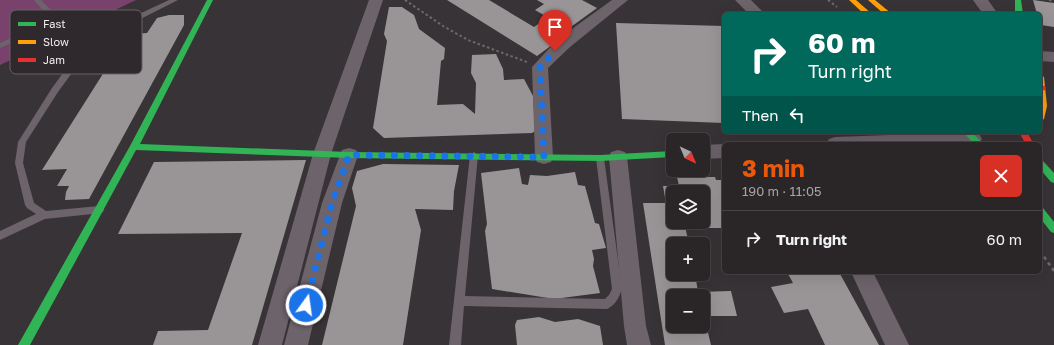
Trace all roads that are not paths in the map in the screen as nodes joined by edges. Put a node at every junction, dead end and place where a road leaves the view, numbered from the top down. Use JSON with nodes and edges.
{"nodes":[{"id":1,"x":37,"y":0,"type":"edge"},
{"id":2,"x":175,"y":0,"type":"edge"},
{"id":3,"x":210,"y":0,"type":"edge"},
{"id":4,"x":376,"y":0,"type":"edge"},
{"id":5,"x":742,"y":0,"type":"edge"},
{"id":6,"x":852,"y":0,"type":"edge"},
{"id":7,"x":871,"y":0,"type":"edge"},
{"id":8,"x":980,"y":0,"type":"edge"},
{"id":9,"x":1018,"y":0,"type":"edge"},
{"id":10,"x":616,"y":1,"type":"edge"},
{"id":11,"x":46,"y":10,"type":"edge"},
{"id":12,"x":756,"y":12,"type":"edge"},
{"id":13,"x":866,"y":12,"type":"edge"},
{"id":14,"x":886,"y":12,"type":"edge"},
{"id":15,"x":989,"y":12,"type":"edge"},
{"id":16,"x":1019,"y":12,"type":"edge"},
{"id":17,"x":142,"y":16,"type":"edge"},
{"id":18,"x":10,"y":41,"type":"edge"},
{"id":19,"x":0,"y":46,"type":"edge"},
{"id":20,"x":1042,"y":56,"type":"edge"},
{"id":21,"x":1054,"y":57,"type":"edge"},
{"id":22,"x":67,"y":74,"type":"edge"},
{"id":23,"x":1042,"y":93,"type":"edge"},
{"id":24,"x":1046,"y":112,"type":"edge"},
{"id":25,"x":864,"y":137,"type":"edge"},
{"id":26,"x":973,"y":138,"type":"edge"},
{"id":27,"x":844,"y":142,"type":"edge"},
{"id":28,"x":134,"y":147,"type":"junction"},
{"id":29,"x":722,"y":151,"type":"edge"},
{"id":30,"x":710,"y":152,"type":"edge"},
{"id":31,"x":322,"y":154,"type":"junction"},
{"id":32,"x":666,"y":154,"type":"edge"},
{"id":33,"x":349,"y":155,"type":"junction"},
{"id":34,"x":474,"y":156,"type":"junction"},
{"id":35,"x":544,"y":157,"type":"junction"},
{"id":36,"x":609,"y":158,"type":"junction"},
{"id":37,"x":1042,"y":165,"type":"edge"},
{"id":38,"x":1054,"y":179,"type":"edge"},
{"id":39,"x":100,"y":210,"type":"junction"},
{"id":40,"x":1042,"y":214,"type":"edge"},
{"id":41,"x":44,"y":215,"type":"junction"},
{"id":42,"x":1054,"y":229,"type":"edge"},
{"id":43,"x":0,"y":236,"type":"edge"},
{"id":44,"x":863,"y":274,"type":"edge"},
{"id":45,"x":459,"y":302,"type":"junction"},
{"id":46,"x":24,"y":345,"type":"edge"},
{"id":47,"x":270,"y":345,"type":"edge"},
{"id":48,"x":296,"y":345,"type":"edge"},
{"id":49,"x":454,"y":345,"type":"edge"},
{"id":50,"x":639,"y":345,"type":"edge"},
{"id":51,"x":897,"y":345,"type":"edge"}],
"edges":[{"from":1,"to":11,"type":"lane"},
{"from":2,"to":17,"type":"lane"},
{"from":3,"to":28,"type":"street"},
{"from":4,"to":31,"type":"street"},
{"from":5,"to":12,"type":"street"},
{"from":6,"to":13,"type":"street"},
{"from":7,"to":14,"type":"street"},
{"from":8,"to":15,"type":"street"},
{"from":9,"to":16,"type":"street"},
{"from":10,"to":35,"type":"street"},
{"from":18,"to":19,"type":"lane"},
{"from":20,"to":21,"type":"street"},
{"from":22,"to":41,"type":"lane"},
{"from":23,"to":24,"type":"street"},
{"from":25,"to":26,"type":"street"},
{"from":25,"to":27,"type":"street"},
{"from":28,"to":31,"type":"street"},
{"from":28,"to":39,"type":"street"},
{"from":29,"to":30,"type":"street"},
{"from":31,"to":33,"type":"street"},
{"from":31,"to":47,"type":"street"},
{"from":32,"to":36,"type":"street"},
{"from":33,"to":34,"type":"street"},
{"from":33,"to":48,"type":"street"},
{"from":34,"to":35,"type":"street"},
{"from":34,"to":45,"type":"lane"},
{"from":35,"to":36,"type":"street"},
{"from":36,"to":45,"type":"lane"},
{"from":36,"to":50,"type":"street"},
{"from":37,"to":38,"type":"street"},
{"from":39,"to":41,"type":"lane"},
{"from":39,"to":46,"type":"street"},
{"from":40,"to":42,"type":"street"},
{"from":41,"to":43,"type":"lane"},
{"from":44,"to":51,"type":"street"},
{"from":45,"to":49,"type":"lane"}]}
